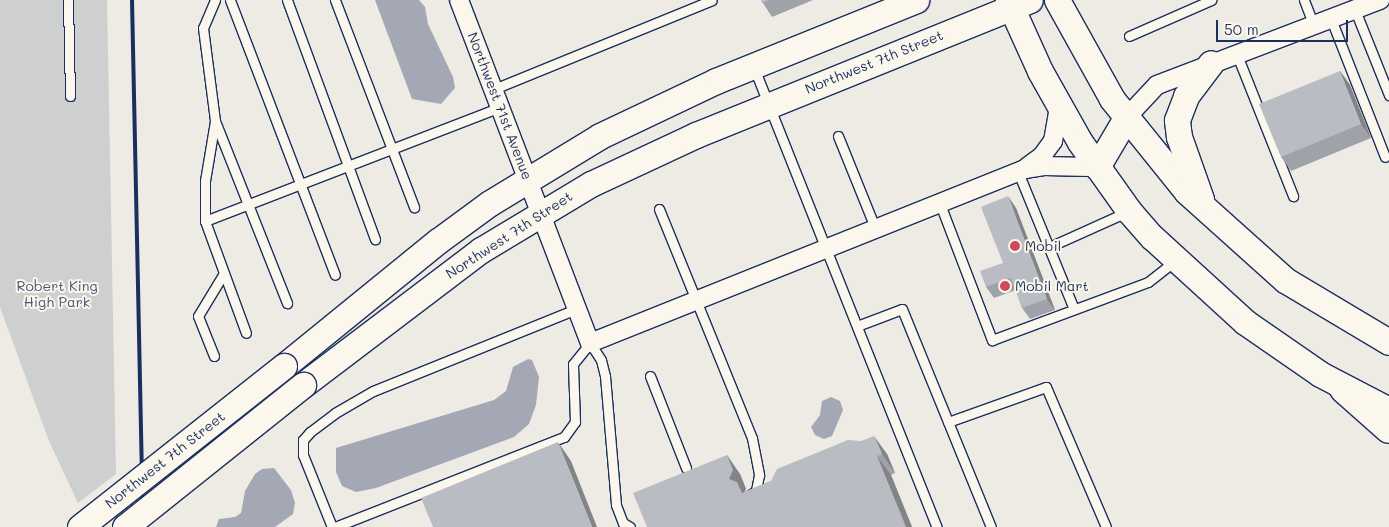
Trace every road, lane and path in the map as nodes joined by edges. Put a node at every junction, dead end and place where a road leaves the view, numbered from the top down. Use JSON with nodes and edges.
{"nodes":[{"id":1,"x":68,"y":0,"type":"edge"},
{"id":2,"x":214,"y":0,"type":"edge"},
{"id":3,"x":230,"y":0,"type":"edge"},
{"id":4,"x":286,"y":0,"type":"edge"},
{"id":5,"x":335,"y":0,"type":"edge"},
{"id":6,"x":459,"y":0,"type":"edge"},
{"id":7,"x":712,"y":0,"type":"edge"},
{"id":8,"x":916,"y":0,"type":"edge"},
{"id":9,"x":1057,"y":0,"type":"edge"},
{"id":10,"x":1304,"y":0,"type":"edge"},
{"id":11,"x":1380,"y":0,"type":"edge"},
{"id":12,"x":1213,"y":1,"type":"edge"},
{"id":13,"x":1016,"y":3,"type":"edge"},
{"id":14,"x":1355,"y":10,"type":"junction"},
{"id":15,"x":1331,"y":19,"type":"junction"},
{"id":16,"x":1314,"y":26,"type":"junction"},
{"id":17,"x":1129,"y":36,"type":"dead end"},
{"id":18,"x":1237,"y":55,"type":"junction"},
{"id":19,"x":1210,"y":63,"type":"junction"},
{"id":20,"x":754,"y":65,"type":"junction"},
{"id":21,"x":494,"y":89,"type":"junction"},
{"id":22,"x":1389,"y":95,"type":"edge"},
{"id":23,"x":70,"y":96,"type":"dead end"},
{"id":24,"x":769,"y":105,"type":"junction"},
{"id":25,"x":501,"y":107,"type":"junction"},
{"id":26,"x":1059,"y":108,"type":"junction"},
{"id":27,"x":1126,"y":118,"type":"junction"},
{"id":28,"x":215,"y":121,"type":"junction"},
{"id":29,"x":838,"y":136,"type":"dead end"},
{"id":30,"x":392,"y":149,"type":"junction"},
{"id":31,"x":1386,"y":157,"type":"dead end"},
{"id":32,"x":349,"y":166,"type":"junction"},
{"id":33,"x":1097,"y":167,"type":"junction"},
{"id":34,"x":1022,"y":171,"type":"junction"},
{"id":35,"x":528,"y":178,"type":"junction"},
{"id":36,"x":300,"y":185,"type":"junction"},
{"id":37,"x":1293,"y":196,"type":"dead end"},
{"id":38,"x":250,"y":203,"type":"junction"},
{"id":39,"x":940,"y":204,"type":"junction"},
{"id":40,"x":414,"y":207,"type":"dead end"},
{"id":41,"x":659,"y":209,"type":"dead end"},
{"id":42,"x":1204,"y":209,"type":"junction"},
{"id":43,"x":541,"y":211,"type":"junction"},
{"id":44,"x":1129,"y":211,"type":"junction"},
{"id":45,"x":205,"y":221,"type":"junction"},
{"id":46,"x":876,"y":230,"type":"junction"},
{"id":47,"x":375,"y":239,"type":"dead end"},
{"id":48,"x":1049,"y":247,"type":"junction"},
{"id":49,"x":826,"y":250,"type":"junction"},
{"id":50,"x":1175,"y":261,"type":"junction"},
{"id":51,"x":224,"y":273,"type":"junction"},
{"id":52,"x":335,"y":276,"type":"dead end"},
{"id":53,"x":697,"y":301,"type":"junction"},
{"id":54,"x":287,"y":304,"type":"dead end"},
{"id":55,"x":578,"y":308,"type":"junction"},
{"id":56,"x":1074,"y":309,"type":"junction"},
{"id":57,"x":857,"y":326,"type":"junction"},
{"id":58,"x":246,"y":333,"type":"dead end"},
{"id":59,"x":1389,"y":342,"type":"edge"},
{"id":60,"x":590,"y":343,"type":"junction"},
{"id":61,"x":214,"y":356,"type":"dead end"},
{"id":62,"x":650,"y":376,"type":"dead end"},
{"id":63,"x":1344,"y":389,"type":"junction"},
{"id":64,"x":1389,"y":410,"type":"edge"},
{"id":65,"x":948,"y":422,"type":"junction"},
{"id":66,"x":1389,"y":429,"type":"edge"},
{"id":67,"x":686,"y":468,"type":"dead end"},
{"id":68,"x":748,"y":495,"type":"edge"},
{"id":69,"x":80,"y":527,"type":"edge"},
{"id":70,"x":125,"y":527,"type":"edge"},
{"id":71,"x":333,"y":527,"type":"edge"},
{"id":72,"x":630,"y":527,"type":"edge"},
{"id":73,"x":937,"y":527,"type":"edge"},
{"id":74,"x":991,"y":527,"type":"edge"},
{"id":75,"x":1106,"y":527,"type":"edge"}],
"edges":[{"from":1,"to":23,"type":"lane"},
{"from":2,"to":28,"type":"lane"},
{"from":3,"to":36,"type":"lane"},
{"from":4,"to":32,"type":"lane"},
{"from":5,"to":30,"type":"lane"},
{"from":6,"to":21,"type":"street","name":"Northwest 71st Avenue"},
{"from":7,"to":21,"type":"lane"},
{"from":8,"to":20,"type":"main road","name":"Northwest 7th Street"},
{"from":9,"to":27,"type":"main road"},
{"from":10,"to":16,"type":"lane"},
{"from":11,"to":14,"type":"street"},
{"from":12,"to":17,"type":"lane"},
{"from":13,"to":24,"type":"main road","name":"Northwest 7th Street"},
{"from":13,"to":26,"type":"main road"},
{"from":14,"to":15,"type":"street"},
{"from":14,"to":22,"type":"lane"},
{"from":15,"to":16,"type":"street"},
{"from":15,"to":31,"type":"lane"},
{"from":16,"to":18,"type":"street"},
{"from":18,"to":19,"type":"street"},
{"from":18,"to":37,"type":"lane"},
{"from":19,"to":27,"type":"street"},
{"from":19,"to":42,"type":"main road"},
{"from":20,"to":24,"type":"lane"},
{"from":20,"to":35,"type":"main road","name":"Northwest 7th Street"},
{"from":21,"to":25,"type":"street","name":"Northwest 71st Avenue"},
{"from":24,"to":43,"type":"main road","name":"Northwest 7th Street"},
{"from":24,"to":49,"type":"lane"},
{"from":25,"to":30,"type":"lane"},
{"from":25,"to":35,"type":"street","name":"Northwest 71st Avenue"},
{"from":26,"to":33,"type":"main road"},
{"from":26,"to":34,"type":"street"},
{"from":27,"to":33,"type":"main road"},
{"from":27,"to":42,"type":"main road"},
{"from":28,"to":38,"type":"lane"},
{"from":28,"to":45,"type":"lane"},
{"from":29,"to":46,"type":"lane"},
{"from":30,"to":32,"type":"lane"},
{"from":30,"to":40,"type":"lane"},
{"from":32,"to":36,"type":"lane"},
{"from":32,"to":47,"type":"lane"},
{"from":33,"to":34,"type":"street"},
{"from":33,"to":44,"type":"main road"},
{"from":34,"to":39,"type":"street"},
{"from":34,"to":48,"type":"lane"},
{"from":35,"to":43,"type":"street","name":"Northwest 71st Avenue"},
{"from":35,"to":69,"type":"main road","name":"Northwest 7th Street","bridge":true},
{"from":36,"to":38,"type":"lane"},
{"from":36,"to":52,"type":"lane"},
{"from":38,"to":45,"type":"lane"},
{"from":38,"to":54,"type":"lane"},
{"from":39,"to":46,"type":"street"},
{"from":39,"to":56,"type":"lane"},
{"from":41,"to":53,"type":"lane"},
{"from":42,"to":59,"type":"main road"},
{"from":43,"to":55,"type":"street","name":"Northwest 71st Avenue"},
{"from":43,"to":70,"type":"main road","name":"Northwest 7th Street","bridge":true},
{"from":44,"to":48,"type":"lane"},
{"from":44,"to":50,"type":"main road"},
{"from":45,"to":51,"type":"lane"},
{"from":46,"to":49,"type":"street"},
{"from":48,"to":56,"type":"lane"},
{"from":49,"to":53,"type":"street"},
{"from":49,"to":57,"type":"lane"},
{"from":50,"to":56,"type":"lane"},
{"from":50,"to":63,"type":"main road"},
{"from":51,"to":58,"type":"lane"},
{"from":51,"to":61,"type":"lane"},
{"from":53,"to":60,"type":"street"},
{"from":53,"to":68,"type":"lane"},
{"from":55,"to":60,"type":"street","name":"Northwest 71st Avenue"},
{"from":55,"to":71,"type":"lane"},
{"from":57,"to":65,"type":"lane"},
{"from":57,"to":73,"type":"lane"},
{"from":60,"to":71,"type":"lane"},
{"from":60,"to":72,"type":"lane"},
{"from":62,"to":67,"type":"lane"},
{"from":63,"to":64,"type":"main road"},
{"from":63,"to":66,"type":"highway"},
{"from":65,"to":74,"type":"lane"},
{"from":65,"to":75,"type":"lane"}]}
